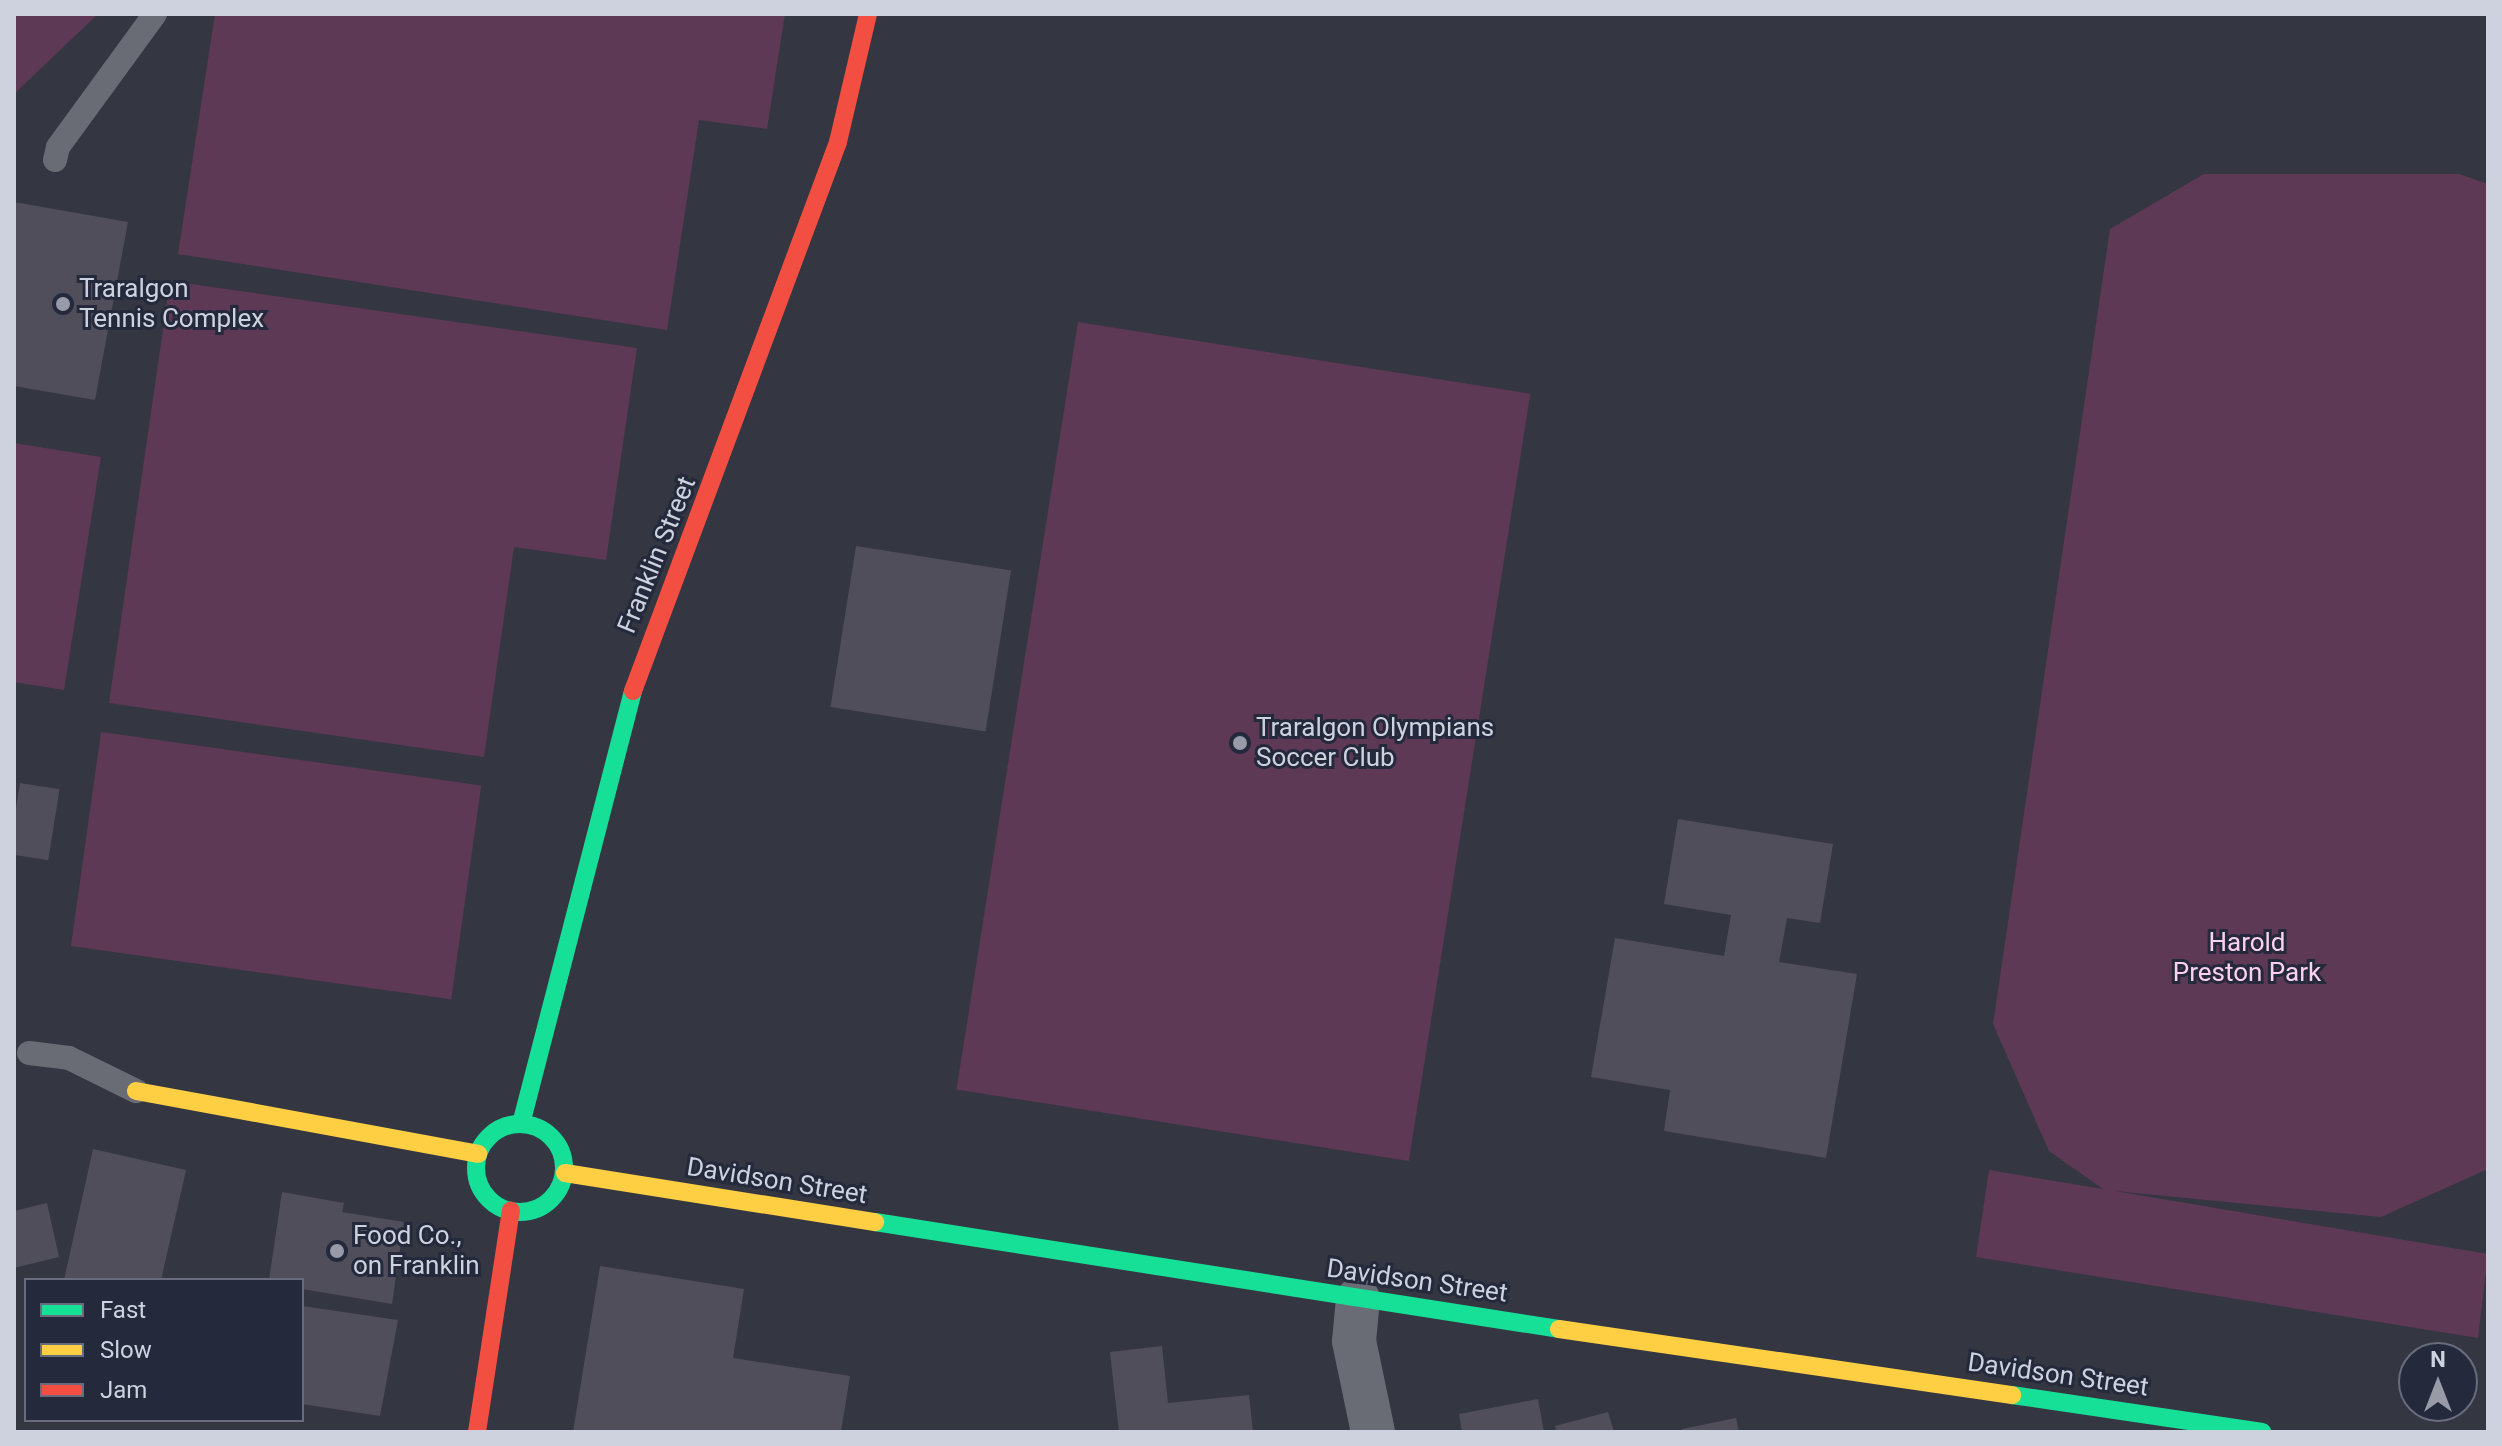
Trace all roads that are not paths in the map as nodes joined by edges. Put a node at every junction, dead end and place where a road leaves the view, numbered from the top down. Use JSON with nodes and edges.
{"nodes":[{"id":1,"x":155,"y":14,"type":"edge"},
{"id":2,"x":868,"y":14,"type":"edge"},
{"id":3,"x":55,"y":160,"type":"dead end"},
{"id":4,"x":29,"y":1053,"type":"dead end"},
{"id":5,"x":136,"y":1091,"type":"joint"},
{"id":6,"x":521,"y":1124,"type":"junction"},
{"id":7,"x":478,"y":1154,"type":"junction"},
{"id":8,"x":565,"y":1173,"type":"junction"},
{"id":9,"x":511,"y":1211,"type":"junction"},
{"id":10,"x":1358,"y":1299,"type":"junction"},
{"id":11,"x":2172,"y":1425,"type":"edge"},
{"id":12,"x":477,"y":1432,"type":"edge"},
{"id":13,"x":1373,"y":1432,"type":"edge"},
{"id":14,"x":2262,"y":1432,"type":"edge"}],
"edges":[{"from":1,"to":3,"type":"lane"},
{"from":2,"to":6,"type":"street","name":"Franklin Street"},
{"from":4,"to":5,"type":"lane"},
{"from":5,"to":7,"type":"street"},
{"from":6,"to":7,"type":"street"},
{"from":6,"to":8,"type":"street"},
{"from":7,"to":9,"type":"street"},
{"from":8,"to":9,"type":"street"},
{"from":8,"to":10,"type":"street","name":"Davidson Street"},
{"from":9,"to":12,"type":"street"},
{"from":10,"to":11,"type":"street","name":"Davidson Street"},
{"from":10,"to":13,"type":"street"},
{"from":11,"to":14,"type":"street","name":"Davidson Street"}]}
